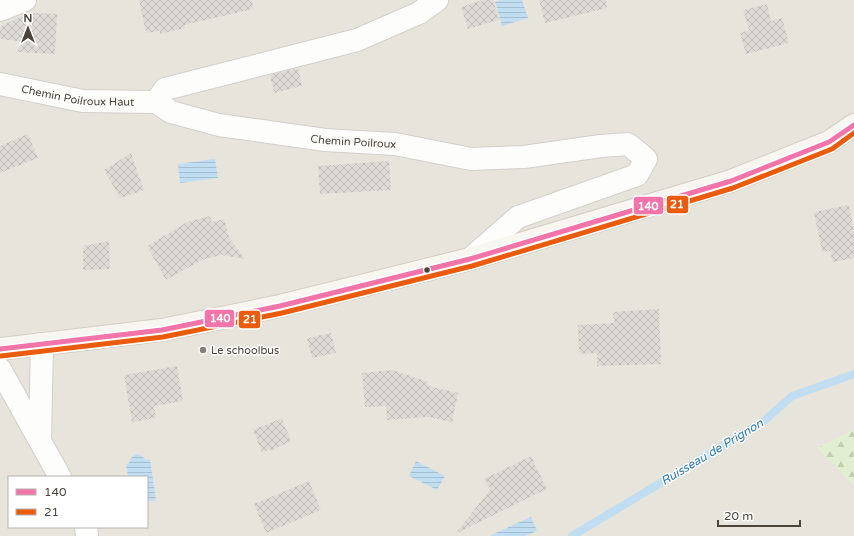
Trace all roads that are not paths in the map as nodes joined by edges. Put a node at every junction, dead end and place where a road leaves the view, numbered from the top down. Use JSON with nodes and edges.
{"nodes":[{"id":1,"x":25,"y":0,"type":"edge"},
{"id":2,"x":437,"y":0,"type":"edge"},
{"id":3,"x":0,"y":10,"type":"edge"},
{"id":4,"x":0,"y":84,"type":"edge"},
{"id":5,"x":156,"y":102,"type":"junction"},
{"id":6,"x":854,"y":126,"type":"edge"},
{"id":7,"x":470,"y":259,"type":"junction"},
{"id":8,"x":42,"y":344,"type":"junction"},
{"id":9,"x":0,"y":349,"type":"edge"},
{"id":10,"x":0,"y":369,"type":"edge"},
{"id":11,"x":40,"y":441,"type":"junction"},
{"id":12,"x":59,"y":476,"type":"edge"}],
"edges":[{"from":1,"to":3,"type":"street"},
{"from":2,"to":5,"type":"street"},
{"from":4,"to":5,"type":"street","name":"Chemin Poilroux Haut"},
{"from":5,"to":7,"type":"street","name":"Chemin Poilroux"},
{"from":6,"to":7,"type":"main road"},
{"from":7,"to":8,"type":"main road"},
{"from":8,"to":9,"type":"main road"},
{"from":8,"to":11,"type":"street"},
{"from":10,"to":11,"type":"street"},
{"from":11,"to":12,"type":"street"}]}
